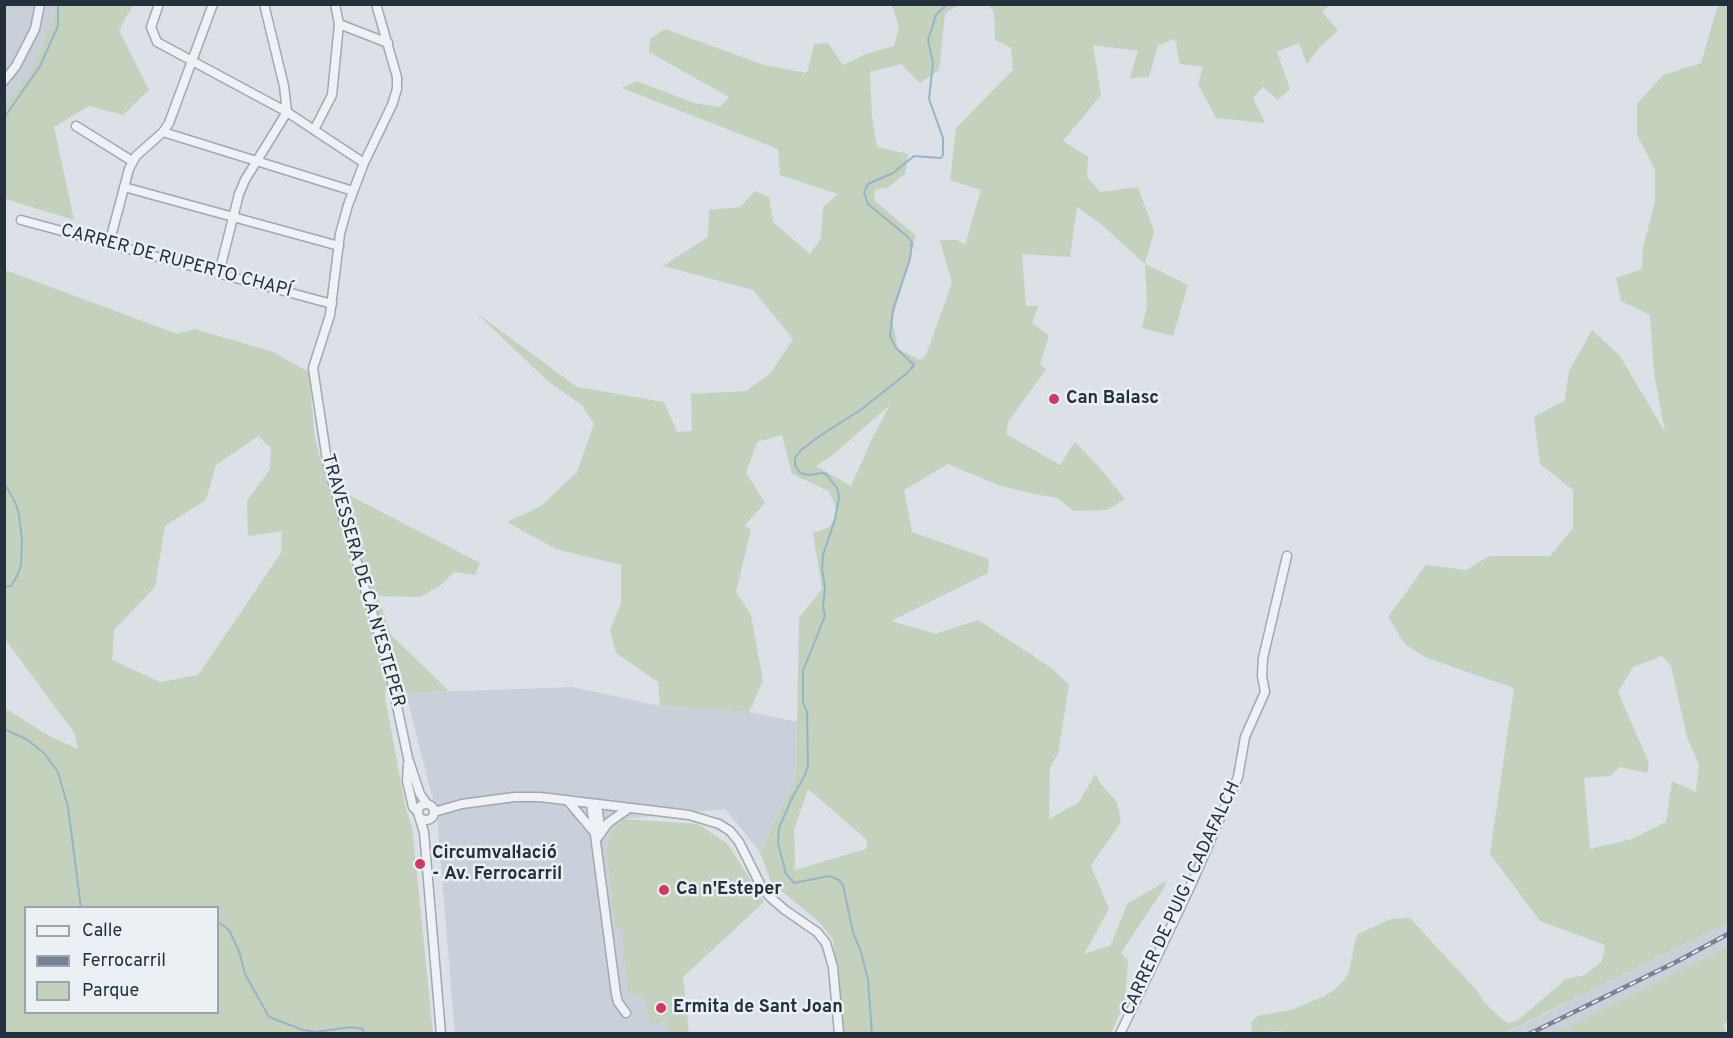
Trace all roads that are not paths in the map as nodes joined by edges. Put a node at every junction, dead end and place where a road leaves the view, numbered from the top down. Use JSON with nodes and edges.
{"nodes":[{"id":1,"x":40,"y":4,"type":"edge"},
{"id":2,"x":159,"y":4,"type":"edge"},
{"id":3,"x":213,"y":4,"type":"edge"},
{"id":4,"x":255,"y":4,"type":"edge"},
{"id":5,"x":335,"y":4,"type":"edge"},
{"id":6,"x":376,"y":4,"type":"edge"},
{"id":7,"x":264,"y":6,"type":"edge"},
{"id":8,"x":339,"y":24,"type":"junction"},
{"id":9,"x":388,"y":43,"type":"junction"},
{"id":10,"x":192,"y":60,"type":"junction"},
{"id":11,"x":4,"y":81,"type":"edge"},
{"id":12,"x":287,"y":112,"type":"junction"},
{"id":13,"x":76,"y":126,"type":"dead end"},
{"id":14,"x":314,"y":130,"type":"junction"},
{"id":15,"x":163,"y":132,"type":"junction"},
{"id":16,"x":132,"y":161,"type":"junction"},
{"id":17,"x":258,"y":161,"type":"junction"},
{"id":18,"x":364,"y":163,"type":"junction"},
{"id":19,"x":124,"y":187,"type":"junction"},
{"id":20,"x":353,"y":191,"type":"junction"},
{"id":21,"x":232,"y":216,"type":"junction"},
{"id":22,"x":21,"y":220,"type":"dead end"},
{"id":23,"x":109,"y":244,"type":"junction"},
{"id":24,"x":339,"y":246,"type":"junction"},
{"id":25,"x":219,"y":273,"type":"junction"},
{"id":26,"x":332,"y":304,"type":"junction"},
{"id":27,"x":1287,"y":556,"type":"dead end"},
{"id":28,"x":408,"y":758,"type":"junction"},
{"id":29,"x":567,"y":801,"type":"junction"},
{"id":30,"x":594,"y":804,"type":"junction"},
{"id":31,"x":629,"y":808,"type":"junction"},
{"id":32,"x":430,"y":810,"type":"junction"},
{"id":33,"x":418,"y":814,"type":"junction"},
{"id":34,"x":424,"y":832,"type":"junction"},
{"id":35,"x":597,"y":836,"type":"junction"},
{"id":36,"x":626,"y":1013,"type":"dead end"},
{"id":37,"x":441,"y":1034,"type":"edge"},
{"id":38,"x":839,"y":1034,"type":"edge"},
{"id":39,"x":1120,"y":1034,"type":"edge"}],
"edges":[{"from":1,"to":11,"type":"street"},
{"from":2,"to":10,"type":"street"},
{"from":3,"to":10,"type":"street"},
{"from":4,"to":7,"type":"street"},
{"from":5,"to":8,"type":"street"},
{"from":6,"to":9,"type":"street"},
{"from":7,"to":12,"type":"street"},
{"from":8,"to":9,"type":"street"},
{"from":8,"to":14,"type":"street"},
{"from":9,"to":18,"type":"street"},
{"from":10,"to":12,"type":"street"},
{"from":10,"to":15,"type":"street"},
{"from":12,"to":14,"type":"street"},
{"from":12,"to":17,"type":"street"},
{"from":13,"to":16,"type":"street"},
{"from":14,"to":18,"type":"street"},
{"from":15,"to":16,"type":"street"},
{"from":15,"to":17,"type":"street"},
{"from":16,"to":19,"type":"street"},
{"from":17,"to":20,"type":"street"},
{"from":17,"to":21,"type":"street"},
{"from":18,"to":20,"type":"street"},
{"from":19,"to":21,"type":"street"},
{"from":19,"to":23,"type":"street"},
{"from":20,"to":24,"type":"street"},
{"from":21,"to":24,"type":"street"},
{"from":21,"to":25,"type":"street"},
{"from":22,"to":23,"type":"street","name":"CARRER DE RUPERTO CHAPÍ"},
{"from":23,"to":25,"type":"street","name":"CARRER DE RUPERTO CHAPÍ"},
{"from":24,"to":26,"type":"street"},
{"from":25,"to":26,"type":"street","name":"CARRER DE RUPERTO CHAPÍ"},
{"from":26,"to":28,"type":"street","name":"TRAVESSERA DE CA N'ESTEPER"},
{"from":27,"to":39,"type":"street","name":"CARRER DE PUIG I CADAFALCH"},
{"from":28,"to":32,"type":"street","name":"TRAVESSERA DE CA N'ESTEPER"},
{"from":28,"to":33,"type":"street","name":"TRAVESSERA DE CA N'ESTEPER"},
{"from":29,"to":30,"type":"street"},
{"from":29,"to":32,"type":"street"},
{"from":29,"to":35,"type":"street"},
{"from":30,"to":31,"type":"street"},
{"from":30,"to":35,"type":"street"},
{"from":31,"to":35,"type":"street"},
{"from":31,"to":38,"type":"street"},
{"from":32,"to":33,"type":"street"},
{"from":32,"to":33,"type":"street"},
{"from":32,"to":34,"type":"street","name":"TRAVESSERA DE CA N'ESTEPER"},
{"from":33,"to":34,"type":"street","name":"TRAVESSERA DE CA N'ESTEPER"},
{"from":34,"to":37,"type":"street","name":"TRAVESSERA DE CA N'ESTEPER"},
{"from":35,"to":36,"type":"street"}]}
